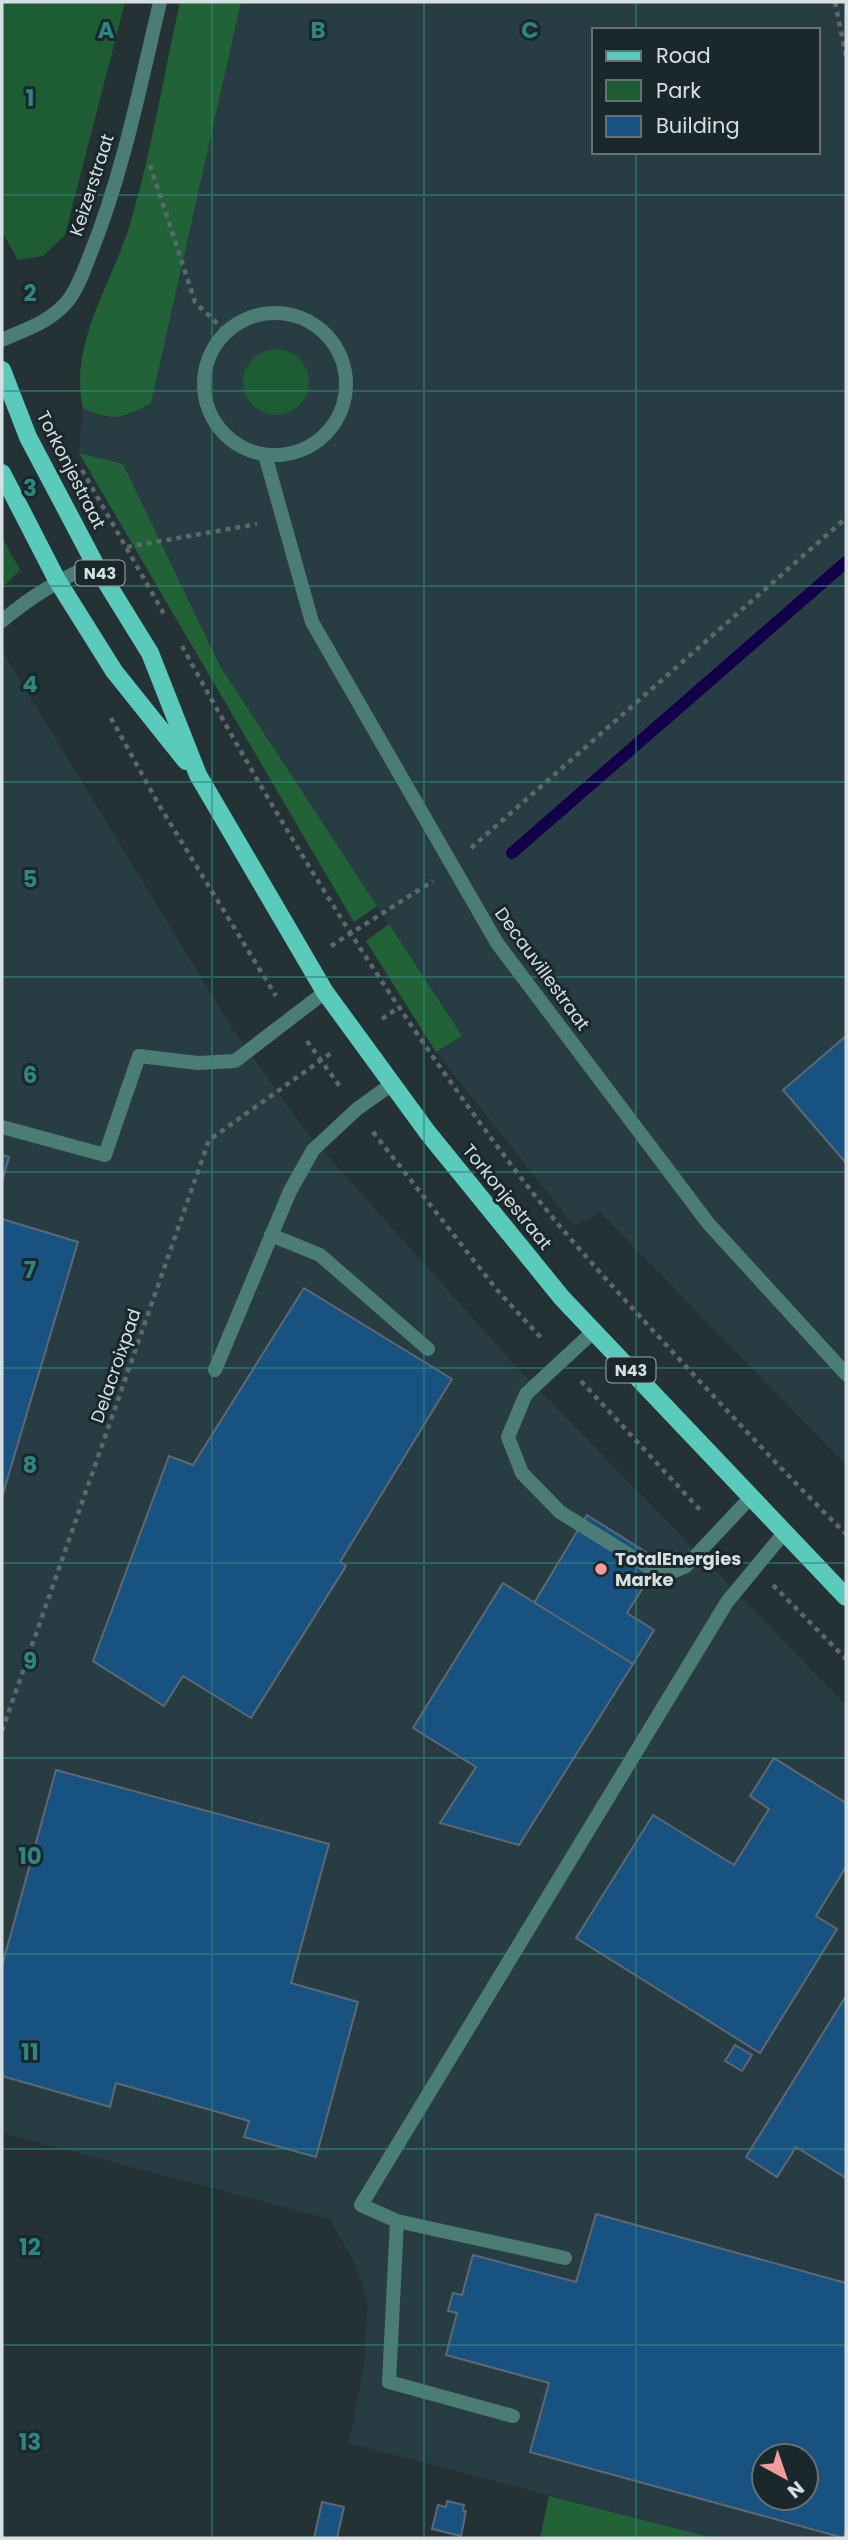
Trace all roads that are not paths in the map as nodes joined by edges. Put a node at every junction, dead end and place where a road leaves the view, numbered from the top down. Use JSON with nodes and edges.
{"nodes":[{"id":1,"x":160,"y":2,"type":"edge"},
{"id":2,"x":2,"y":340,"type":"edge"},
{"id":3,"x":2,"y":370,"type":"edge"},
{"id":4,"x":265,"y":455,"type":"junction"},
{"id":5,"x":2,"y":473,"type":"edge"},
{"id":6,"x":95,"y":564,"type":"junction"},
{"id":7,"x":57,"y":580,"type":"junction"},
{"id":8,"x":2,"y":621,"type":"edge"},
{"id":9,"x":198,"y":775,"type":"junction"},
{"id":10,"x":325,"y":992,"type":"junction"},
{"id":11,"x":392,"y":1084,"type":"junction"},
{"id":12,"x":2,"y":1127,"type":"edge"},
{"id":13,"x":271,"y":1235,"type":"junction"},
{"id":14,"x":594,"y":1331,"type":"junction"},
{"id":15,"x":428,"y":1349,"type":"dead end"},
{"id":16,"x":215,"y":1370,"type":"dead end"},
{"id":17,"x":846,"y":1374,"type":"edge"},
{"id":18,"x":751,"y":1497,"type":"junction"},
{"id":19,"x":784,"y":1533,"type":"junction"},
{"id":20,"x":846,"y":1597,"type":"edge"},
{"id":21,"x":397,"y":2221,"type":"junction"},
{"id":22,"x":565,"y":2258,"type":"dead end"},
{"id":23,"x":513,"y":2416,"type":"dead end"}],
"edges":[{"from":1,"to":2,"type":"street","name":"Keizerstraat"},
{"from":3,"to":6,"type":"main road","name":"Torkonjestraat","number":"N43"},
{"from":4,"to":4,"type":"street"},
{"from":4,"to":17,"type":"street","name":"Decauvillestraat"},
{"from":5,"to":7,"type":"main road","name":"Torkonjestraat","number":"N43"},
{"from":6,"to":7,"type":"street"},
{"from":6,"to":9,"type":"main road","name":"Torkonjestraat","number":"N43"},
{"from":7,"to":8,"type":"street"},
{"from":7,"to":9,"type":"main road","name":"Torkonjestraat","number":"N43"},
{"from":9,"to":10,"type":"main road","name":"Torkonjestraat","number":"N43"},
{"from":10,"to":11,"type":"main road","name":"Torkonjestraat","number":"N43"},
{"from":10,"to":12,"type":"street"},
{"from":11,"to":13,"type":"street"},
{"from":11,"to":14,"type":"main road","name":"Torkonjestraat","number":"N43"},
{"from":13,"to":15,"type":"street"},
{"from":13,"to":16,"type":"street"},
{"from":14,"to":18,"type":"main road","name":"Torkonjestraat","number":"N43"},
{"from":14,"to":18,"type":"street"},
{"from":18,"to":19,"type":"main road","name":"Torkonjestraat","number":"N43"},
{"from":19,"to":20,"type":"main road","name":"Torkonjestraat","number":"N43"},
{"from":19,"to":21,"type":"street"},
{"from":21,"to":22,"type":"street"},
{"from":21,"to":23,"type":"street"}]}
